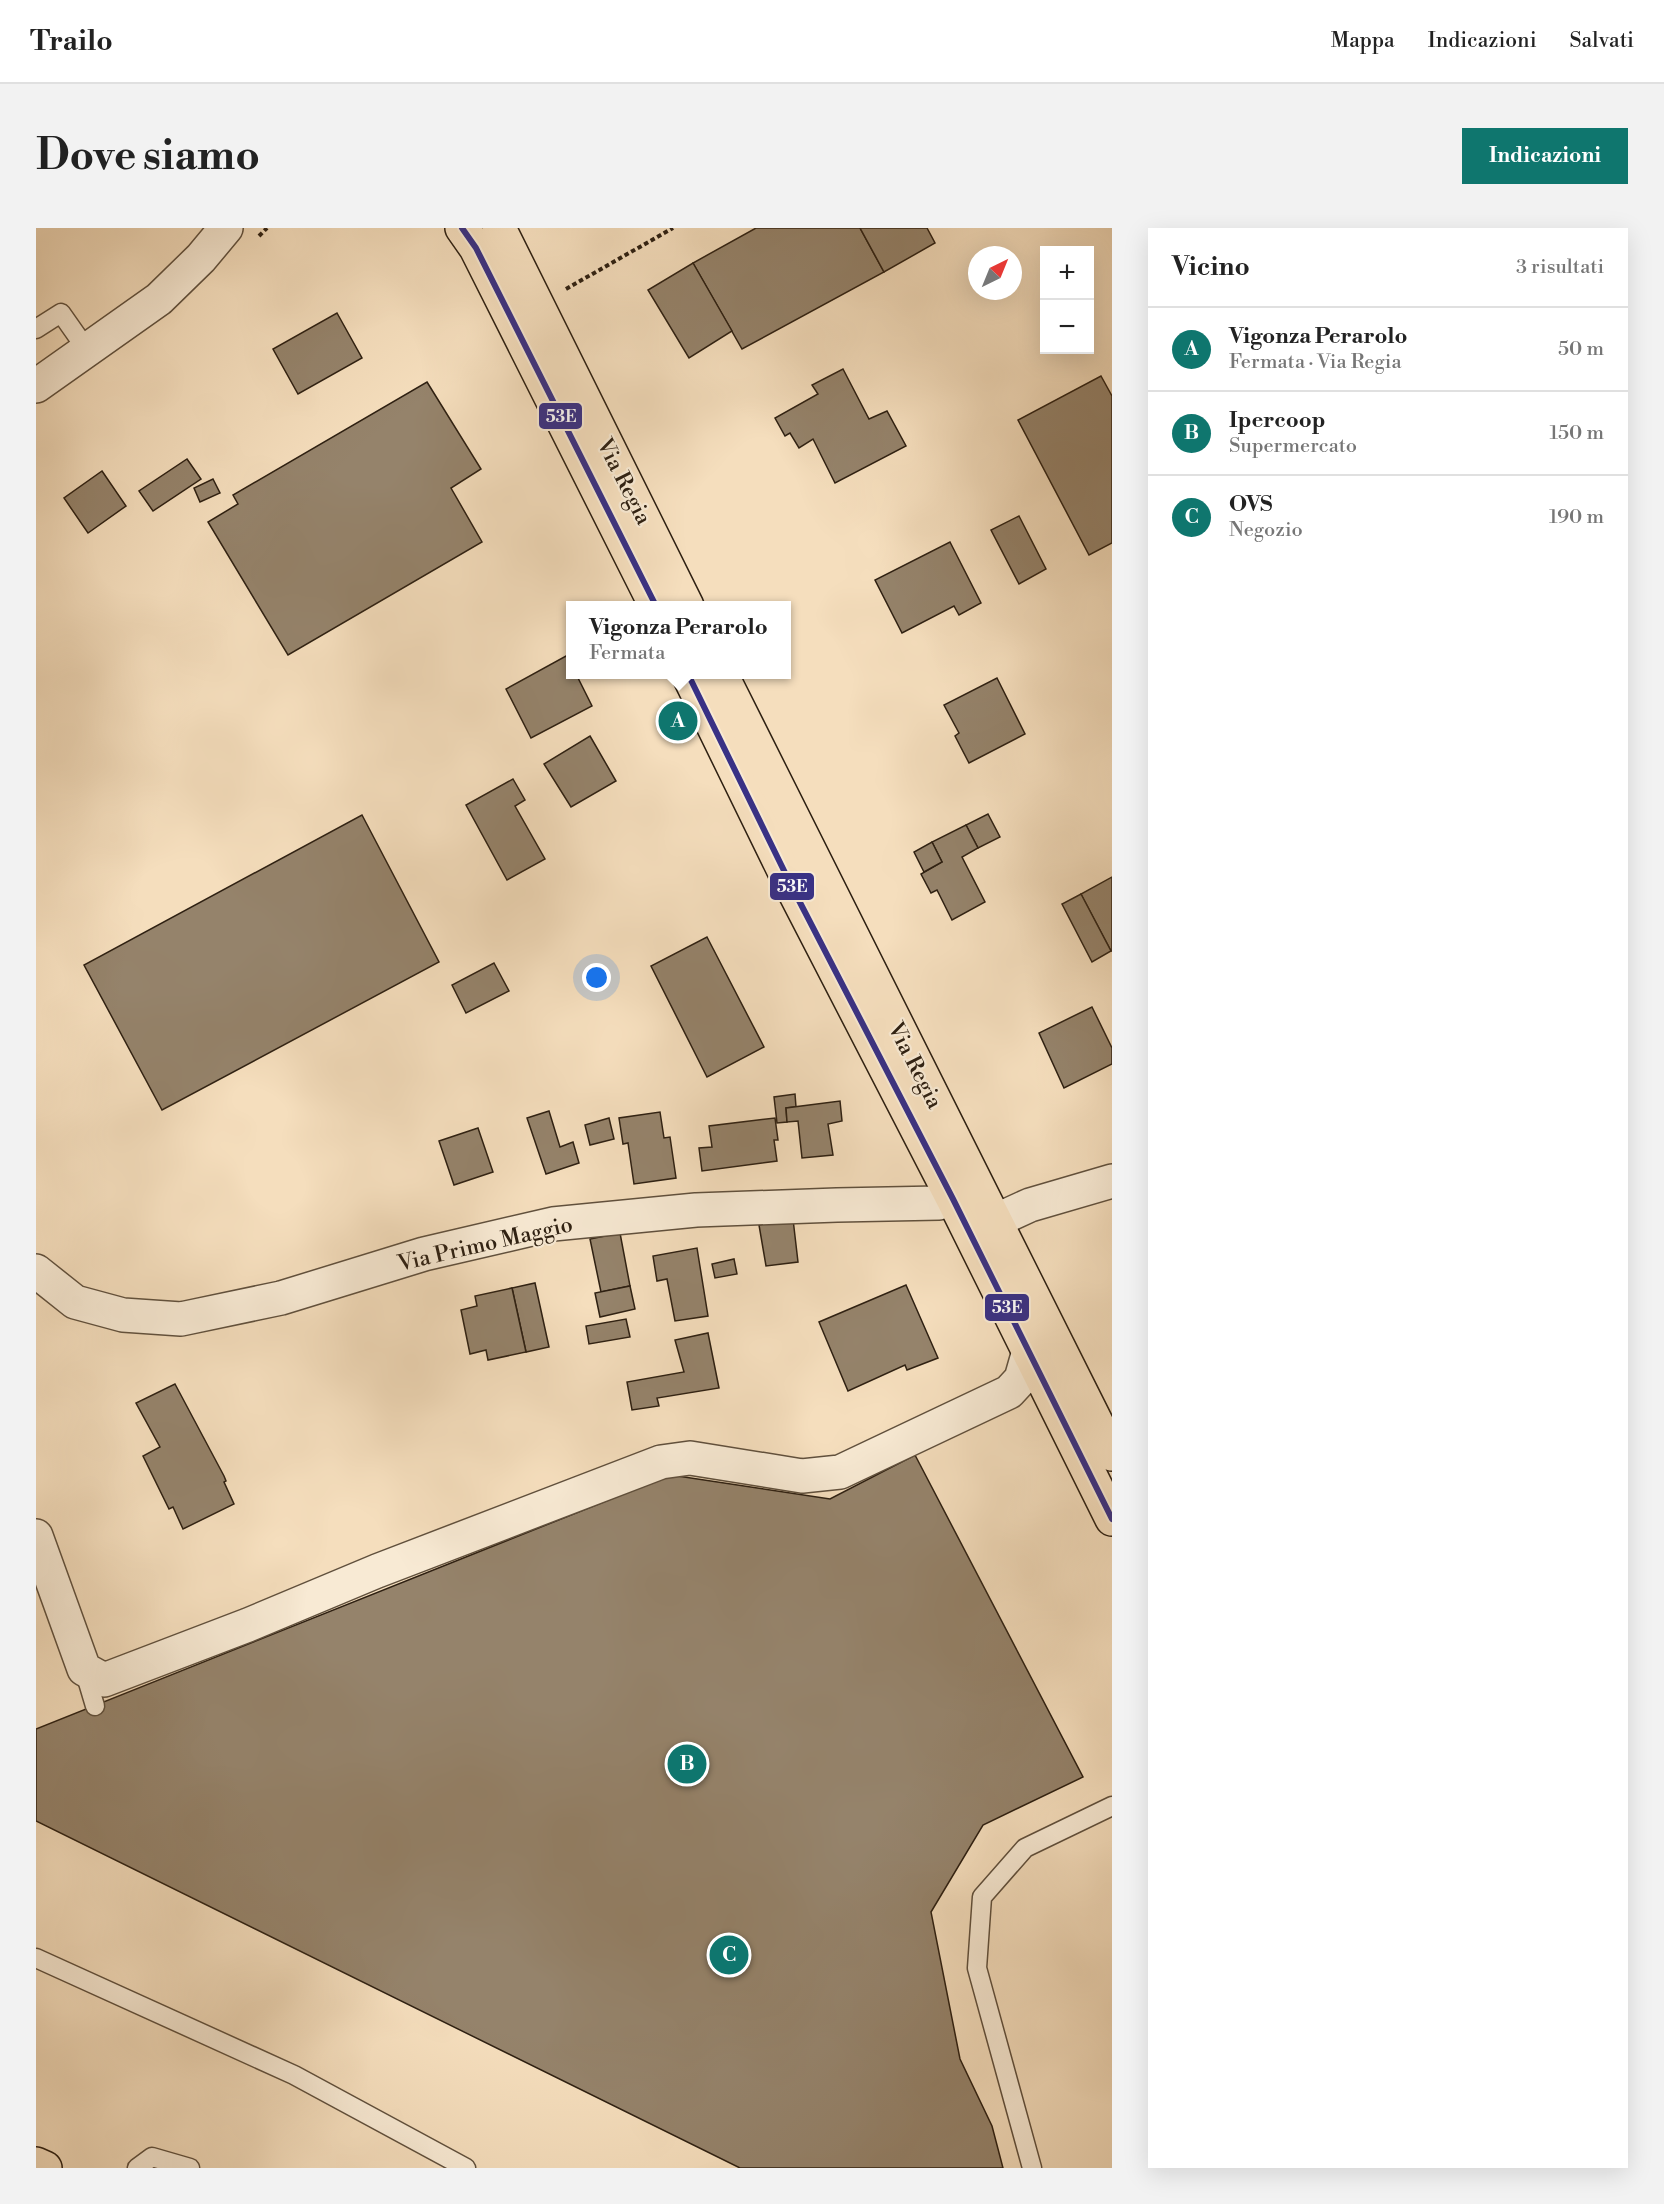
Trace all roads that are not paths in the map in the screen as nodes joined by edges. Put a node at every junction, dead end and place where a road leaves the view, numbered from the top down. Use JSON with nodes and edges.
{"nodes":[{"id":1,"x":226,"y":228,"type":"edge"},
{"id":2,"x":462,"y":228,"type":"edge"},
{"id":3,"x":498,"y":228,"type":"edge"},
{"id":4,"x":36,"y":330,"type":"edge"},
{"id":5,"x":87,"y":350,"type":"junction"},
{"id":6,"x":36,"y":386,"type":"edge"},
{"id":7,"x":653,"y":601,"type":"edge"},
{"id":8,"x":684,"y":601,"type":"edge"},
{"id":9,"x":690,"y":679,"type":"edge"},
{"id":10,"x":723,"y":679,"type":"edge"},
{"id":11,"x":1112,"y":1181,"type":"edge"},
{"id":12,"x":953,"y":1199,"type":"junction"},
{"id":13,"x":995,"y":1221,"type":"junction"},
{"id":14,"x":36,"y":1271,"type":"edge"},
{"id":15,"x":1029,"y":1352,"type":"junction"},
{"id":16,"x":1112,"y":1454,"type":"edge"},
{"id":17,"x":1112,"y":1519,"type":"edge"},
{"id":18,"x":36,"y":1536,"type":"edge"},
{"id":19,"x":1112,"y":1806,"type":"edge"},
{"id":20,"x":36,"y":1958,"type":"edge"},
{"id":21,"x":36,"y":2163,"type":"edge"},
{"id":22,"x":45,"y":2168,"type":"edge"},
{"id":23,"x":137,"y":2168,"type":"edge"},
{"id":24,"x":190,"y":2168,"type":"edge"},
{"id":25,"x":466,"y":2168,"type":"edge"},
{"id":26,"x":1032,"y":2168,"type":"edge"}],
"edges":[{"from":1,"to":5,"type":"street"},
{"from":2,"to":7,"type":"main road","name":"Via Regia"},
{"from":3,"to":8,"type":"main road","name":"Via Regia"},
{"from":4,"to":5,"type":"lane"},
{"from":5,"to":6,"type":"street"},
{"from":9,"to":12,"type":"main road","name":"Via Regia"},
{"from":10,"to":13,"type":"main road","name":"Via Regia"},
{"from":11,"to":13,"type":"street"},
{"from":12,"to":14,"type":"street","name":"Via Primo Maggio"},
{"from":12,"to":15,"type":"main road","name":"Via Regia"},
{"from":13,"to":16,"type":"main road","name":"Via Regia"},
{"from":15,"to":17,"type":"main road","name":"Via Regia"},
{"from":15,"to":18,"type":"street"},
{"from":19,"to":26,"type":"lane"},
{"from":20,"to":25,"type":"lane"},
{"from":21,"to":22,"type":"main road"},
{"from":23,"to":24,"type":"lane"}]}
